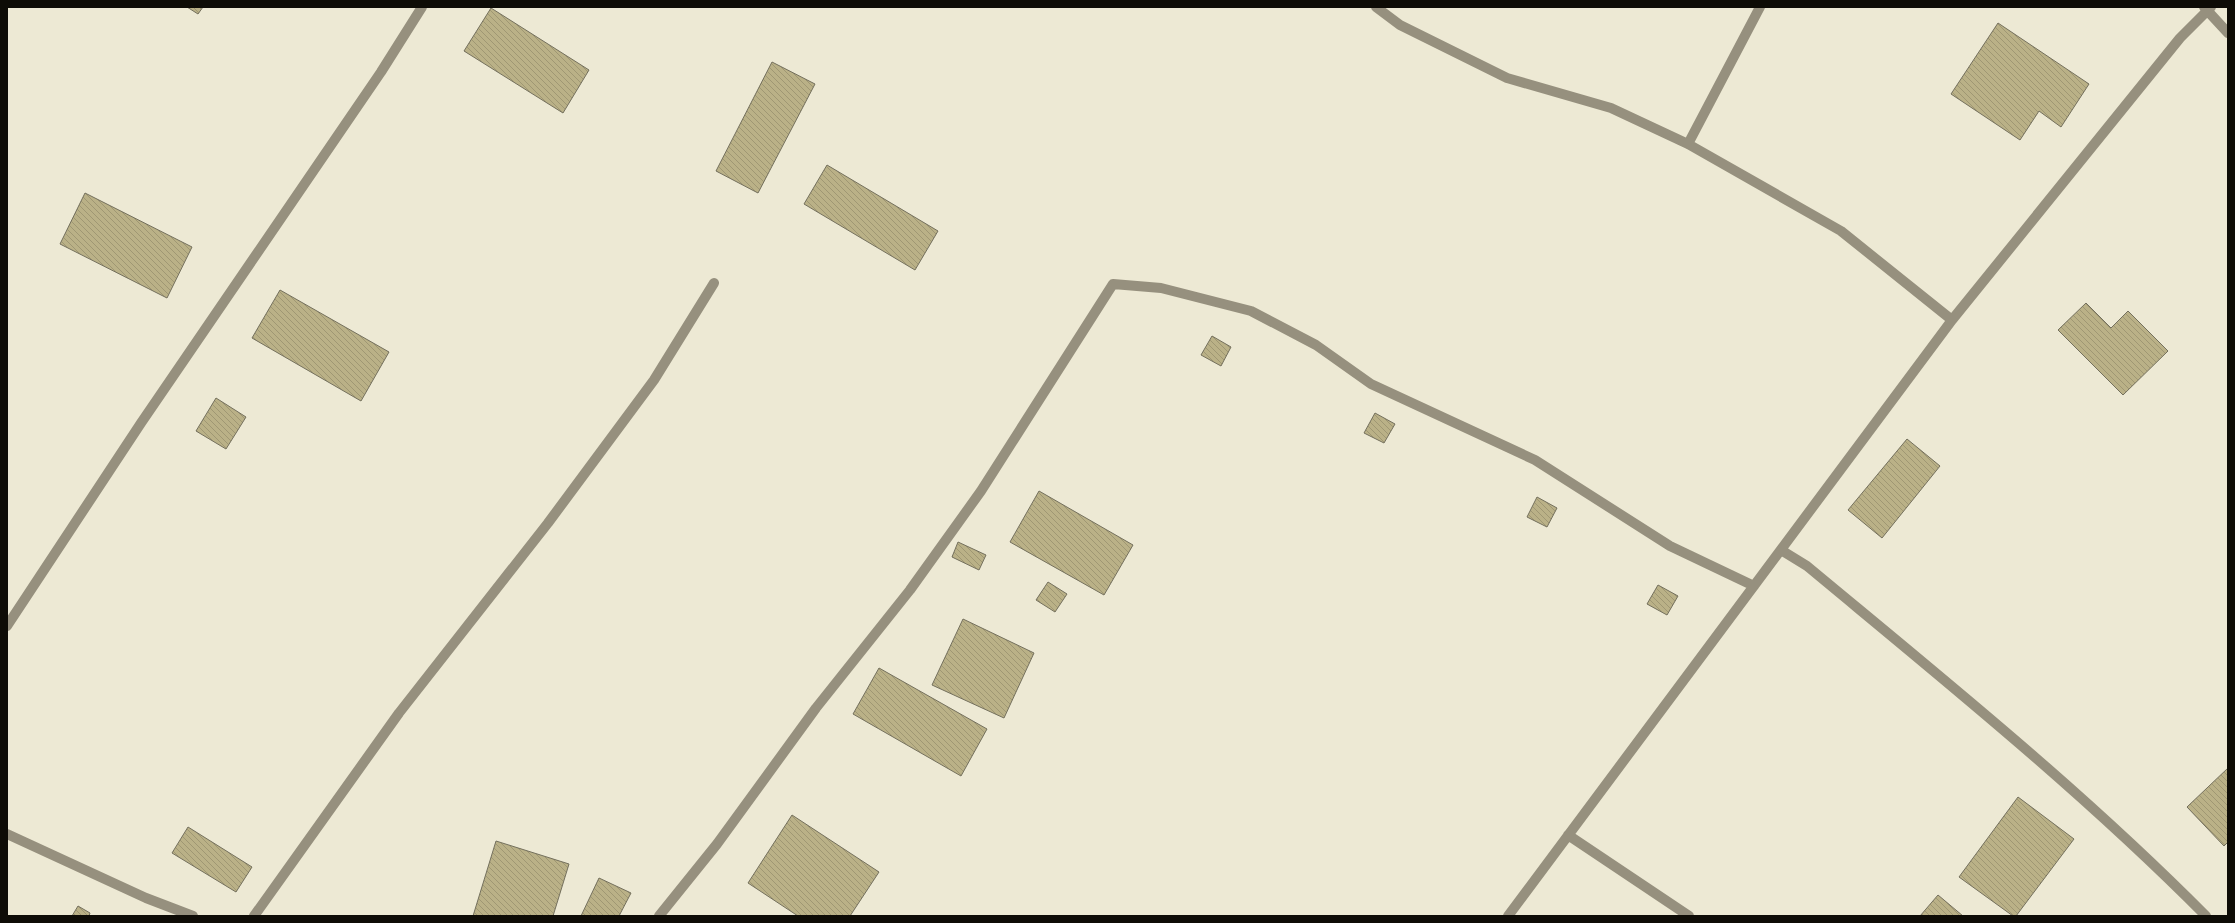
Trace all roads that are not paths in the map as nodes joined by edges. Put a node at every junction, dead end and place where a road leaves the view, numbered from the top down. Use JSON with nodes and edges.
{"nodes":[{"id":1,"x":422,"y":7,"type":"edge"},
{"id":2,"x":1376,"y":7,"type":"edge"},
{"id":3,"x":1760,"y":7,"type":"edge"},
{"id":4,"x":2208,"y":8,"type":"edge"},
{"id":5,"x":2228,"y":33,"type":"edge"},
{"id":6,"x":1688,"y":144,"type":"junction"},
{"id":7,"x":714,"y":283,"type":"dead end"},
{"id":8,"x":1952,"y":320,"type":"junction"},
{"id":9,"x":1781,"y":550,"type":"junction"},
{"id":10,"x":1754,"y":586,"type":"junction"},
{"id":11,"x":7,"y":626,"type":"edge"},
{"id":12,"x":7,"y":834,"type":"edge"},
{"id":13,"x":1568,"y":835,"type":"junction"},
{"id":14,"x":193,"y":916,"type":"edge"},
{"id":15,"x":254,"y":916,"type":"edge"},
{"id":16,"x":659,"y":916,"type":"edge"},
{"id":17,"x":1508,"y":916,"type":"edge"},
{"id":18,"x":1689,"y":916,"type":"edge"},
{"id":19,"x":2206,"y":916,"type":"edge"}],
"edges":[{"from":1,"to":11,"type":"street"},
{"from":2,"to":6,"type":"street"},
{"from":3,"to":6,"type":"street"},
{"from":4,"to":5,"type":"street"},
{"from":4,"to":8,"type":"street"},
{"from":6,"to":8,"type":"street"},
{"from":7,"to":15,"type":"street"},
{"from":8,"to":9,"type":"street"},
{"from":9,"to":10,"type":"street"},
{"from":9,"to":19,"type":"street"},
{"from":10,"to":13,"type":"street"},
{"from":10,"to":16,"type":"street"},
{"from":12,"to":14,"type":"street"},
{"from":13,"to":17,"type":"street"},
{"from":13,"to":18,"type":"street"}]}
